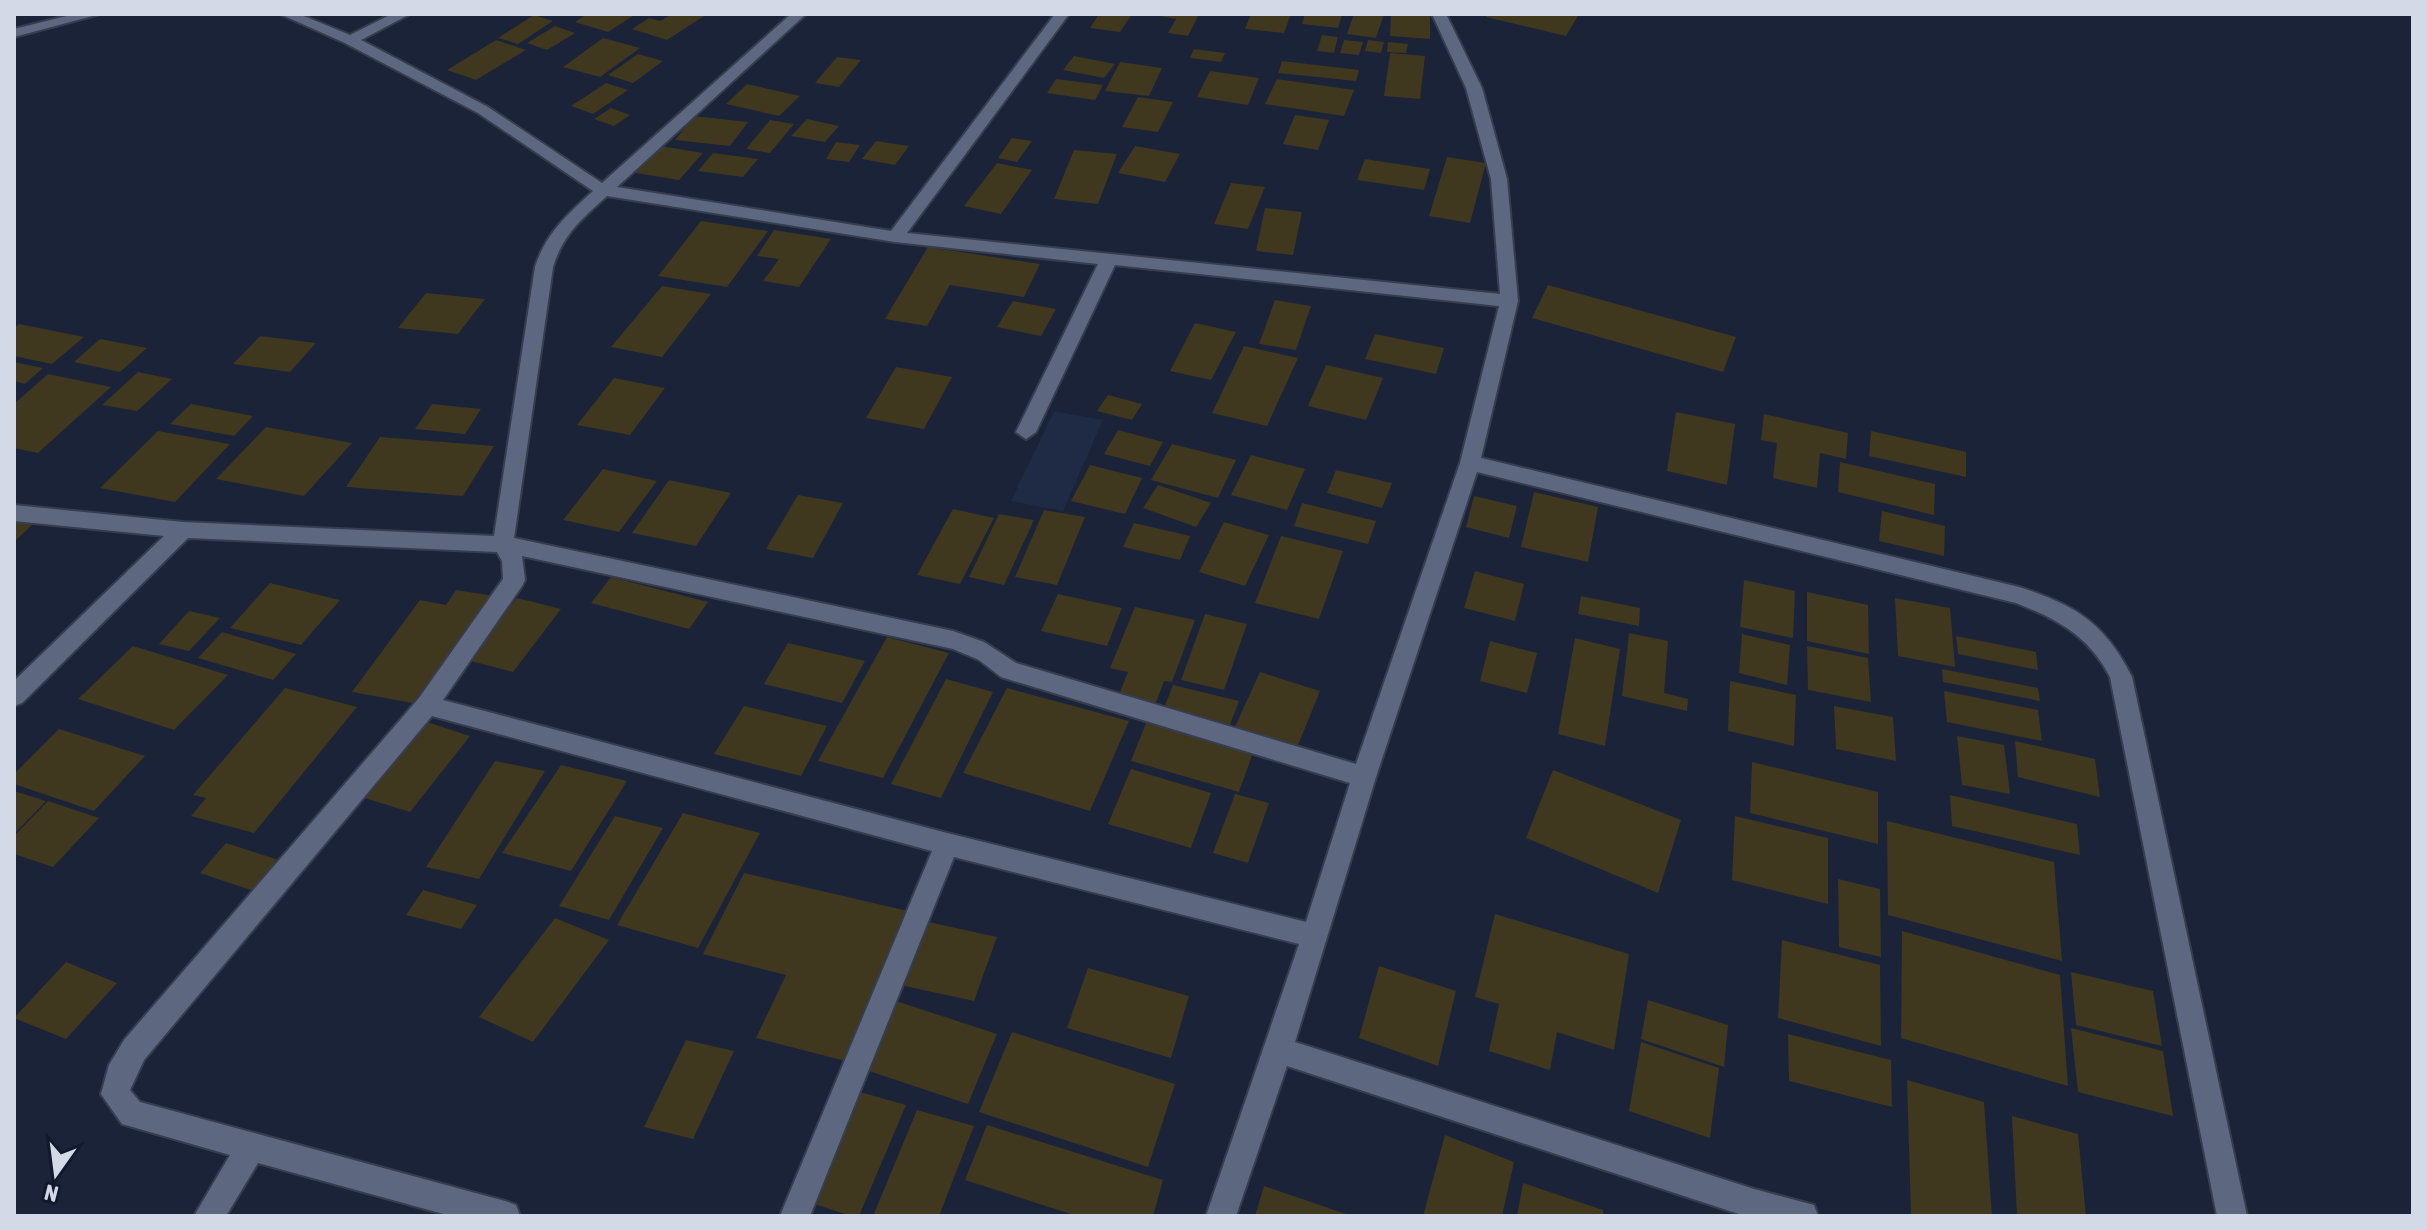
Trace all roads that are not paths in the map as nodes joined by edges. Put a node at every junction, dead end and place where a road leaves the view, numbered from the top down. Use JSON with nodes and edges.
{"nodes":[{"id":1,"x":93,"y":14,"type":"edge"},
{"id":2,"x":287,"y":14,"type":"edge"},
{"id":3,"x":403,"y":14,"type":"edge"},
{"id":4,"x":799,"y":14,"type":"edge"},
{"id":5,"x":1062,"y":14,"type":"edge"},
{"id":6,"x":1439,"y":14,"type":"edge"},
{"id":7,"x":14,"y":33,"type":"edge"},
{"id":8,"x":350,"y":40,"type":"junction"},
{"id":9,"x":602,"y":190,"type":"junction"},
{"id":10,"x":895,"y":237,"type":"junction"},
{"id":11,"x":1108,"y":261,"type":"junction"},
{"id":12,"x":1509,"y":301,"type":"junction"},
{"id":13,"x":1026,"y":432,"type":"dead end"},
{"id":14,"x":1470,"y":463,"type":"junction"},
{"id":15,"x":14,"y":513,"type":"edge"},
{"id":16,"x":183,"y":530,"type":"junction"},
{"id":17,"x":503,"y":544,"type":"junction"},
{"id":18,"x":14,"y":696,"type":"edge"},
{"id":19,"x":427,"y":705,"type":"junction"},
{"id":20,"x":1364,"y":777,"type":"junction"},
{"id":21,"x":947,"y":844,"type":"junction"},
{"id":22,"x":1314,"y":936,"type":"junction"},
{"id":23,"x":1279,"y":1050,"type":"junction"},
{"id":24,"x":252,"y":1146,"type":"junction"},
{"id":25,"x":209,"y":1216,"type":"edge"},
{"id":26,"x":505,"y":1216,"type":"edge"},
{"id":27,"x":795,"y":1216,"type":"edge"},
{"id":28,"x":1221,"y":1216,"type":"edge"},
{"id":29,"x":1803,"y":1216,"type":"edge"},
{"id":30,"x":2232,"y":1216,"type":"edge"}],
"edges":[{"from":1,"to":7,"type":"street"},
{"from":2,"to":8,"type":"street"},
{"from":3,"to":8,"type":"street"},
{"from":4,"to":9,"type":"street"},
{"from":5,"to":10,"type":"street"},
{"from":6,"to":12,"type":"street"},
{"from":8,"to":9,"type":"street"},
{"from":9,"to":10,"type":"street"},
{"from":9,"to":17,"type":"street"},
{"from":10,"to":11,"type":"street"},
{"from":11,"to":12,"type":"street"},
{"from":11,"to":13,"type":"street"},
{"from":12,"to":14,"type":"street"},
{"from":14,"to":20,"type":"street"},
{"from":14,"to":30,"type":"street"},
{"from":15,"to":16,"type":"street"},
{"from":16,"to":17,"type":"street"},
{"from":16,"to":18,"type":"street"},
{"from":17,"to":19,"type":"street"},
{"from":17,"to":20,"type":"street"},
{"from":19,"to":21,"type":"street"},
{"from":19,"to":24,"type":"street"},
{"from":20,"to":22,"type":"street"},
{"from":21,"to":22,"type":"street"},
{"from":21,"to":27,"type":"street"},
{"from":22,"to":23,"type":"street"},
{"from":23,"to":28,"type":"street"},
{"from":23,"to":29,"type":"street"},
{"from":24,"to":25,"type":"street"},
{"from":24,"to":26,"type":"street"}]}
